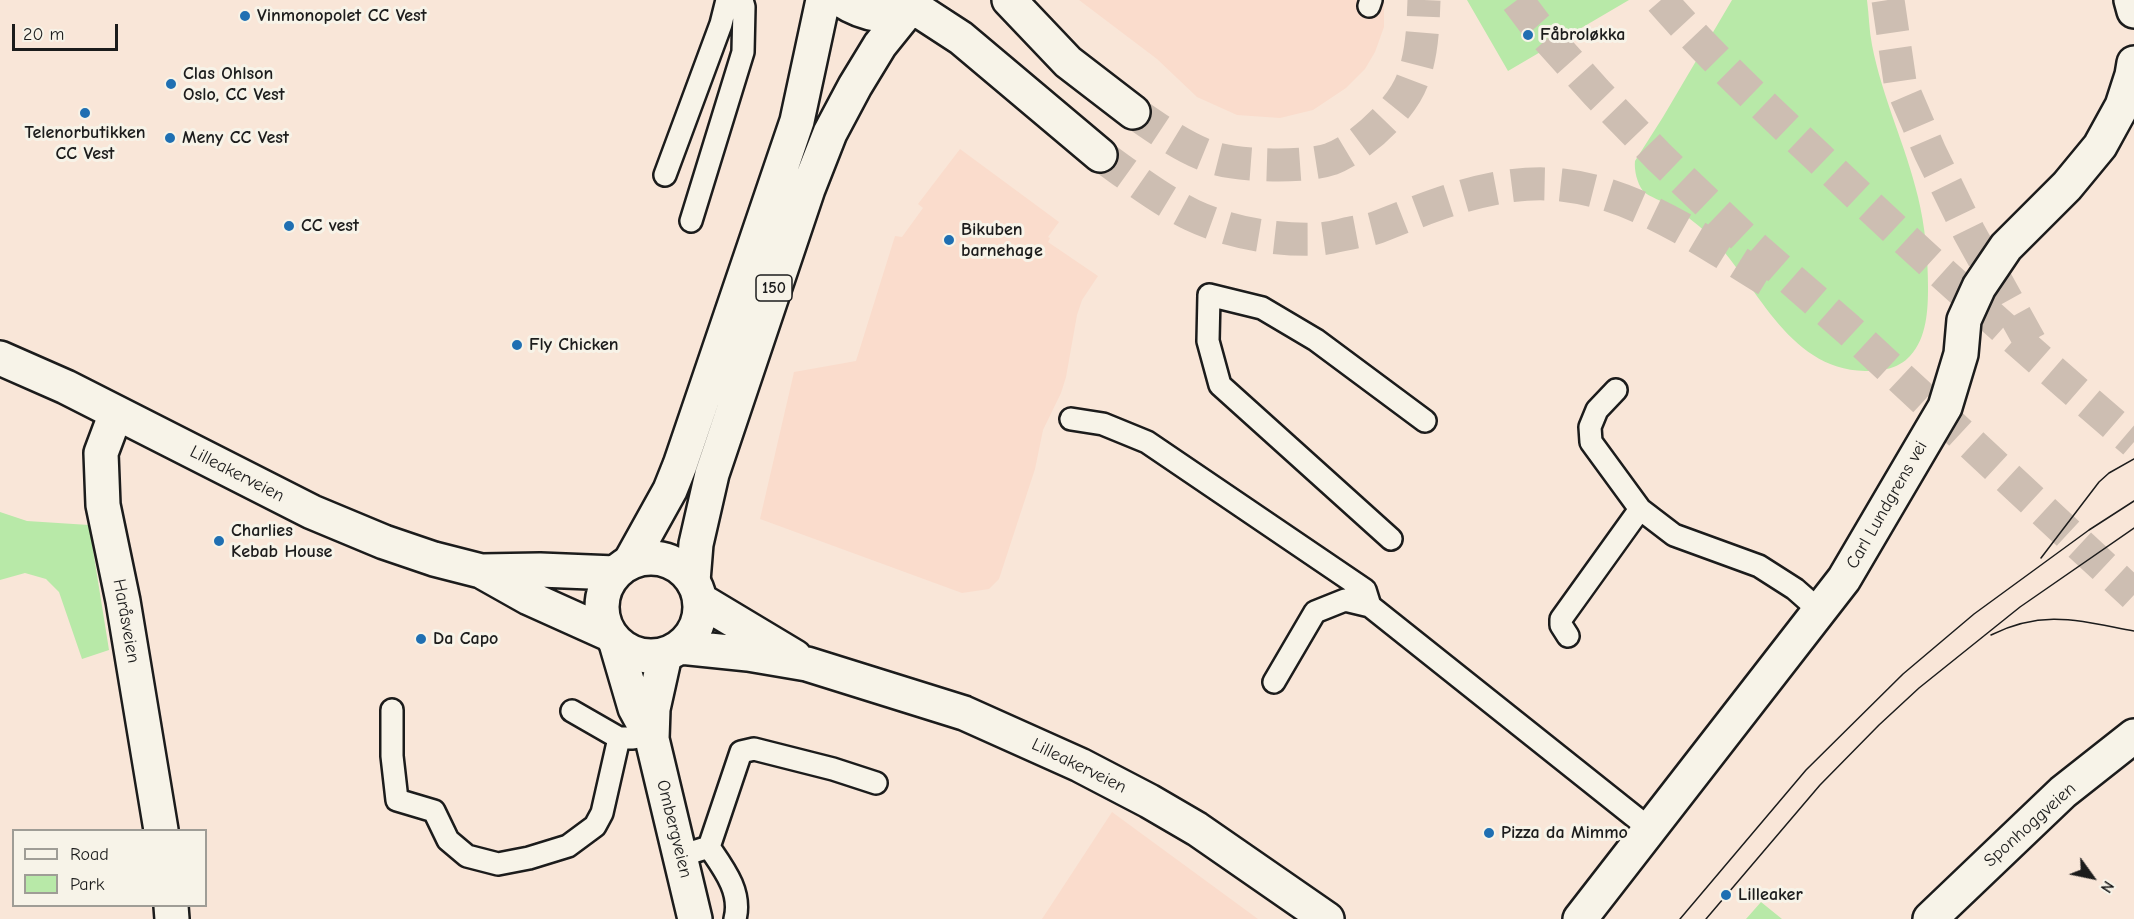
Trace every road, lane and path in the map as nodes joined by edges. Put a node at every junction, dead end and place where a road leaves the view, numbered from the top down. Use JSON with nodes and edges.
{"nodes":[{"id":1,"x":728,"y":0,"type":"edge"},
{"id":2,"x":742,"y":0,"type":"edge"},
{"id":3,"x":823,"y":0,"type":"edge"},
{"id":4,"x":841,"y":0,"type":"edge"},
{"id":5,"x":1009,"y":0,"type":"edge"},
{"id":6,"x":2131,"y":0,"type":"edge"},
{"id":7,"x":919,"y":8,"type":"edge"},
{"id":8,"x":2134,"y":11,"type":"edge"},
{"id":9,"x":2134,"y":63,"type":"edge"},
{"id":10,"x":1133,"y":112,"type":"tunnel mouth"},
{"id":11,"x":1100,"y":155,"type":"tunnel mouth"},
{"id":12,"x":664,"y":175,"type":"dead end"},
{"id":13,"x":691,"y":221,"type":"dead end"},
{"id":14,"x":0,"y":358,"type":"edge"},
{"id":15,"x":1616,"y":390,"type":"dead end"},
{"id":16,"x":116,"y":413,"type":"junction"},
{"id":17,"x":1071,"y":418,"type":"dead end"},
{"id":18,"x":1425,"y":421,"type":"dead end"},
{"id":19,"x":1640,"y":509,"type":"junction"},
{"id":20,"x":1390,"y":539,"type":"dead end"},
{"id":21,"x":623,"y":567,"type":"junction"},
{"id":22,"x":481,"y":571,"type":"junction"},
{"id":23,"x":697,"y":590,"type":"junction"},
{"id":24,"x":1370,"y":606,"type":"junction"},
{"id":25,"x":1820,"y":611,"type":"junction"},
{"id":26,"x":1568,"y":636,"type":"dead end"},
{"id":27,"x":613,"y":638,"type":"junction"},
{"id":28,"x":673,"y":651,"type":"junction"},
{"id":29,"x":807,"y":664,"type":"junction"},
{"id":30,"x":1274,"y":682,"type":"dead end"},
{"id":31,"x":392,"y":710,"type":"dead end"},
{"id":32,"x":572,"y":711,"type":"dead end"},
{"id":33,"x":2134,"y":736,"type":"edge"},
{"id":34,"x":619,"y":738,"type":"junction"},
{"id":35,"x":652,"y":739,"type":"junction"},
{"id":36,"x":876,"y":783,"type":"dead end"},
{"id":37,"x":161,"y":829,"type":"edge"},
{"id":38,"x":1650,"y":829,"type":"junction"},
{"id":39,"x":695,"y":852,"type":"junction"},
{"id":40,"x":695,"y":919,"type":"edge"},
{"id":41,"x":735,"y":919,"type":"edge"},
{"id":42,"x":1327,"y":919,"type":"edge"},
{"id":43,"x":1580,"y":919,"type":"edge"},
{"id":44,"x":1930,"y":919,"type":"edge"}],
"edges":[{"from":1,"to":12,"type":"lane"},
{"from":2,"to":13,"type":"lane"},
{"from":3,"to":21,"type":"main road","number":"150"},
{"from":4,"to":7,"type":"main road"},
{"from":5,"to":10,"type":"main road"},
{"from":6,"to":8,"type":"main road"},
{"from":7,"to":11,"type":"main road"},
{"from":7,"to":23,"type":"main road","number":"150"},
{"from":9,"to":25,"type":"main road","name":"Carl Lundgrens vei"},
{"from":14,"to":16,"type":"main road","name":"Lilleakerveien"},
{"from":15,"to":19,"type":"lane"},
{"from":16,"to":22,"type":"main road","name":"Lilleakerveien"},
{"from":16,"to":37,"type":"main road","name":"Haråsveien"},
{"from":17,"to":24,"type":"lane"},
{"from":18,"to":20,"type":"lane"},
{"from":19,"to":25,"type":"lane"},
{"from":19,"to":26,"type":"lane"},
{"from":21,"to":22,"type":"main road","name":"Lilleakerveien"},
{"from":21,"to":23,"type":"main road"},
{"from":21,"to":27,"type":"main road"},
{"from":22,"to":27,"type":"main road","name":"Lilleakerveien"},
{"from":23,"to":28,"type":"main road"},
{"from":23,"to":29,"type":"main road","name":"Lilleakerveien"},
{"from":24,"to":30,"type":"lane"},
{"from":24,"to":38,"type":"lane"},
{"from":25,"to":38,"type":"main road","name":"Carl Lundgrens vei"},
{"from":27,"to":28,"type":"main road"},
{"from":27,"to":35,"type":"main road","name":"Ombergveien"},
{"from":28,"to":29,"type":"main road","name":"Lilleakerveien"},
{"from":28,"to":35,"type":"main road","name":"Ombergveien"},
{"from":29,"to":42,"type":"main road","name":"Lilleakerveien"},
{"from":31,"to":34,"type":"lane"},
{"from":32,"to":34,"type":"lane"},
{"from":33,"to":44,"type":"main road","name":"Sponhoggveien"},
{"from":34,"to":35,"type":"lane"},
{"from":35,"to":39,"type":"main road","name":"Ombergveien"},
{"from":36,"to":39,"type":"lane"},
{"from":38,"to":43,"type":"main road","name":"Carl Lundgrens vei"},
{"from":39,"to":40,"type":"main road","name":"Ombergveien"},
{"from":39,"to":41,"type":"lane"}]}
